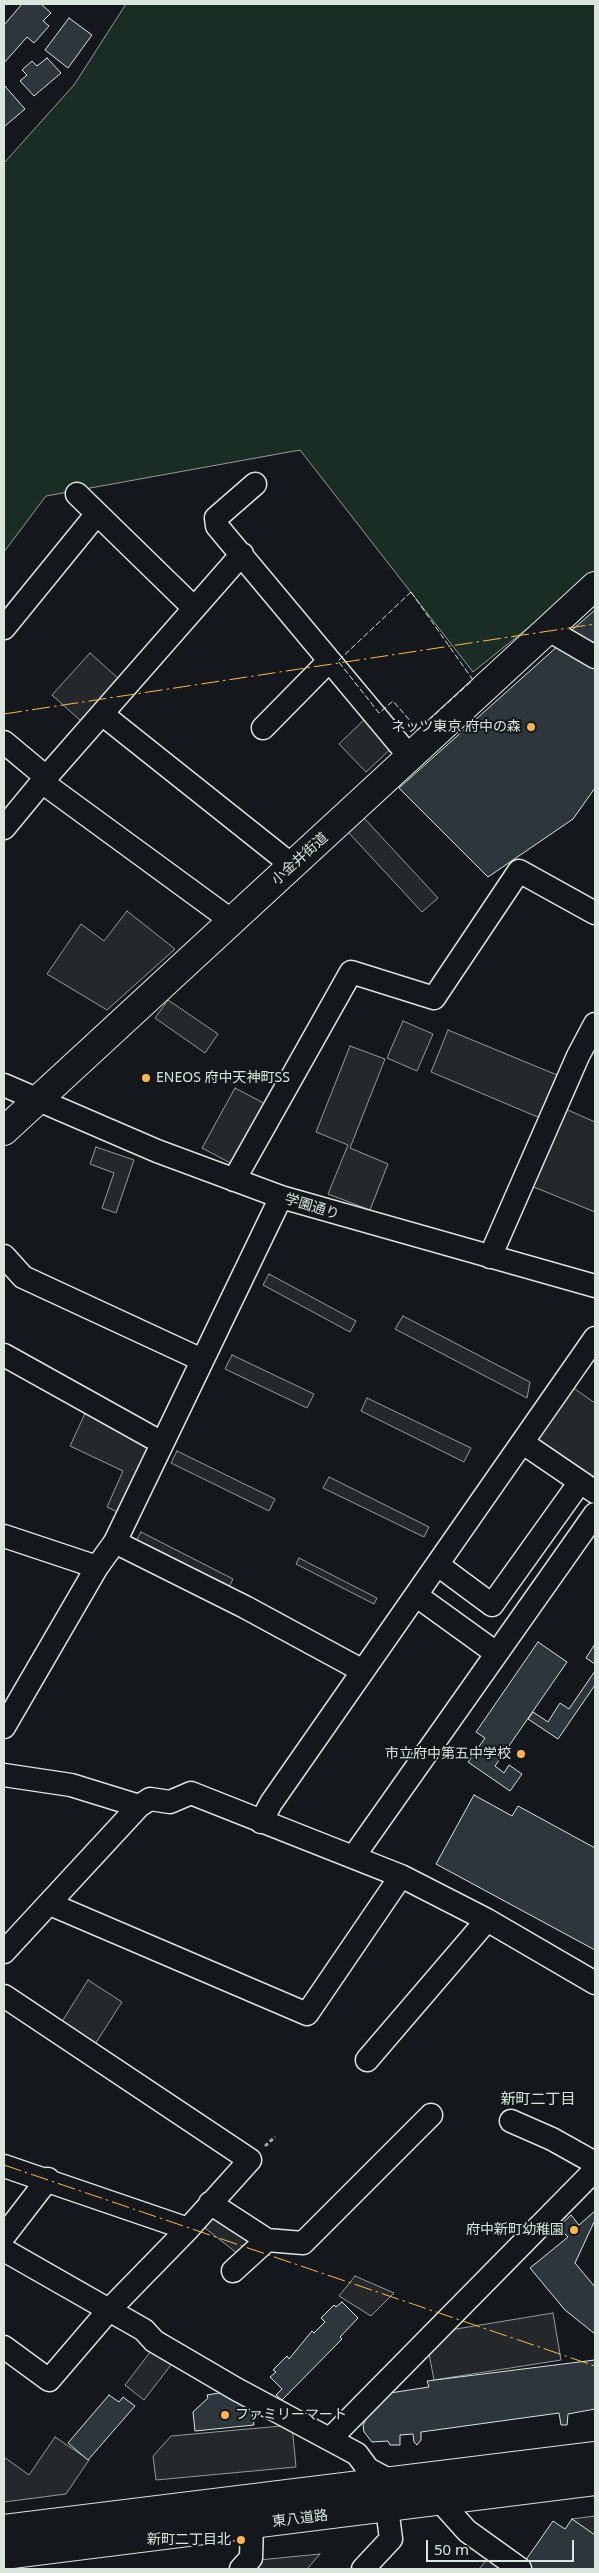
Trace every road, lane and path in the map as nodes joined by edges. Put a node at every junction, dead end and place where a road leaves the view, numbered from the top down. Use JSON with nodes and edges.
{"nodes":[{"id":1,"x":255,"y":484,"type":"dead end"},
{"id":2,"x":77,"y":494,"type":"dead end"},
{"id":3,"x":96,"y":514,"type":"junction"},
{"id":4,"x":242,"y":554,"type":"junction"},
{"id":5,"x":595,"y":586,"type":"edge"},
{"id":6,"x":194,"y":608,"type":"junction"},
{"id":7,"x":4,"y":628,"type":"edge"},
{"id":8,"x":547,"y":629,"type":"junction"},
{"id":9,"x":595,"y":657,"type":"edge"},
{"id":10,"x":329,"y":661,"type":"junction"},
{"id":11,"x":102,"y":714,"type":"junction"},
{"id":12,"x":263,"y":728,"type":"dead end"},
{"id":13,"x":4,"y":742,"type":"edge"},
{"id":14,"x":410,"y":757,"type":"junction"},
{"id":15,"x":44,"y":779,"type":"junction"},
{"id":16,"x":4,"y":828,"type":"edge"},
{"id":17,"x":293,"y":866,"type":"junction"},
{"id":18,"x":595,"y":913,"type":"edge"},
{"id":19,"x":232,"y":921,"type":"junction"},
{"id":20,"x":595,"y":1024,"type":"edge"},
{"id":21,"x":4,"y":1085,"type":"edge"},
{"id":22,"x":37,"y":1100,"type":"junction"},
{"id":23,"x":4,"y":1131,"type":"edge"},
{"id":24,"x":234,"y":1180,"type":"junction"},
{"id":25,"x":281,"y":1198,"type":"junction"},
{"id":26,"x":4,"y":1256,"type":"edge"},
{"id":27,"x":490,"y":1257,"type":"junction"},
{"id":28,"x":595,"y":1286,"type":"edge"},
{"id":29,"x":595,"y":1338,"type":"edge"},
{"id":30,"x":4,"y":1355,"type":"edge"},
{"id":31,"x":202,"y":1360,"type":"junction"},
{"id":32,"x":162,"y":1443,"type":"junction"},
{"id":33,"x":524,"y":1443,"type":"junction"},
{"id":34,"x":587,"y":1487,"type":"edge"},
{"id":35,"x":595,"y":1514,"type":"edge"},
{"id":36,"x":4,"y":1536,"type":"edge"},
{"id":37,"x":115,"y":1542,"type":"junction"},
{"id":38,"x":532,"y":1549,"type":"junction"},
{"id":39,"x":438,"y":1565,"type":"junction"},
{"id":40,"x":97,"y":1567,"type":"junction"},
{"id":41,"x":557,"y":1567,"type":"junction"},
{"id":42,"x":417,"y":1596,"type":"junction"},
{"id":43,"x":496,"y":1653,"type":"junction"},
{"id":44,"x":363,"y":1671,"type":"junction"},
{"id":45,"x":4,"y":1727,"type":"edge"},
{"id":46,"x":4,"y":1775,"type":"edge"},
{"id":47,"x":139,"y":1806,"type":"junction"},
{"id":48,"x":261,"y":1822,"type":"junction"},
{"id":49,"x":354,"y":1856,"type":"junction"},
{"id":50,"x":401,"y":1876,"type":"junction"},
{"id":51,"x":50,"y":1904,"type":"junction"},
{"id":52,"x":487,"y":1920,"type":"junction"},
{"id":53,"x":4,"y":1952,"type":"edge"},
{"id":54,"x":595,"y":1983,"type":"edge"},
{"id":55,"x":4,"y":1996,"type":"edge"},
{"id":56,"x":367,"y":2060,"type":"dead end"},
{"id":57,"x":431,"y":2115,"type":"dead end"},
{"id":58,"x":511,"y":2121,"type":"dead end"},
{"id":59,"x":595,"y":2163,"type":"edge"},
{"id":60,"x":4,"y":2166,"type":"edge"},
{"id":61,"x":595,"y":2170,"type":"edge"},
{"id":62,"x":48,"y":2180,"type":"junction"},
{"id":63,"x":210,"y":2204,"type":"junction"},
{"id":64,"x":188,"y":2229,"type":"junction"},
{"id":65,"x":4,"y":2236,"type":"edge"},
{"id":66,"x":266,"y":2240,"type":"junction"},
{"id":67,"x":4,"y":2250,"type":"edge"},
{"id":68,"x":233,"y":2271,"type":"dead end"},
{"id":69,"x":109,"y":2310,"type":"junction"},
{"id":70,"x":4,"y":2347,"type":"edge"},
{"id":71,"x":330,"y":2438,"type":"junction"},
{"id":72,"x":595,"y":2456,"type":"edge"},
{"id":73,"x":390,"y":2481,"type":"junction"},
{"id":74,"x":595,"y":2481,"type":"edge"},
{"id":75,"x":441,"y":2502,"type":"junction"},
{"id":76,"x":387,"y":2508,"type":"junction"},
{"id":77,"x":252,"y":2525,"type":"junction"},
{"id":78,"x":8,"y":2552,"type":"edge"},
{"id":79,"x":241,"y":2569,"type":"edge"},
{"id":80,"x":363,"y":2569,"type":"edge"},
{"id":81,"x":520,"y":2569,"type":"edge"}],
"edges":[{"from":1,"to":4,"type":"street"},
{"from":2,"to":3,"type":"street"},
{"from":3,"to":6,"type":"street"},
{"from":3,"to":7,"type":"street"},
{"from":4,"to":6,"type":"street"},
{"from":4,"to":10,"type":"street"},
{"from":5,"to":8,"type":"main road","name":"小金井街道"},
{"from":6,"to":11,"type":"street"},
{"from":8,"to":9,"type":"street"},
{"from":8,"to":14,"type":"main road","name":"小金井街道"},
{"from":10,"to":12,"type":"street"},
{"from":10,"to":14,"type":"street"},
{"from":11,"to":15,"type":"street"},
{"from":11,"to":17,"type":"street"},
{"from":13,"to":15,"type":"street"},
{"from":14,"to":17,"type":"main road","name":"小金井街道"},
{"from":15,"to":16,"type":"street"},
{"from":15,"to":19,"type":"street"},
{"from":17,"to":19,"type":"main road","name":"小金井街道"},
{"from":18,"to":24,"type":"street"},
{"from":19,"to":22,"type":"main road","name":"小金井街道"},
{"from":20,"to":27,"type":"street"},
{"from":21,"to":22,"type":"street","name":"学園通り"},
{"from":22,"to":23,"type":"main road","name":"小金井街道"},
{"from":22,"to":24,"type":"street","name":"学園通り"},
{"from":24,"to":25,"type":"street","name":"学園通り"},
{"from":25,"to":27,"type":"street","name":"学園通り"},
{"from":25,"to":31,"type":"street"},
{"from":26,"to":31,"type":"street"},
{"from":27,"to":28,"type":"street","name":"学園通り"},
{"from":29,"to":33,"type":"street"},
{"from":30,"to":32,"type":"street"},
{"from":31,"to":32,"type":"street"},
{"from":32,"to":37,"type":"street"},
{"from":33,"to":34,"type":"street"},
{"from":33,"to":39,"type":"street"},
{"from":34,"to":38,"type":"street"},
{"from":35,"to":41,"type":"street"},
{"from":36,"to":40,"type":"street"},
{"from":37,"to":40,"type":"street"},
{"from":37,"to":44,"type":"street"},
{"from":38,"to":39,"type":"street"},
{"from":38,"to":41,"type":"street"},
{"from":39,"to":42,"type":"street"},
{"from":40,"to":45,"type":"street"},
{"from":41,"to":43,"type":"street"},
{"from":42,"to":43,"type":"street"},
{"from":42,"to":44,"type":"street"},
{"from":43,"to":49,"type":"street"},
{"from":44,"to":48,"type":"street"},
{"from":46,"to":47,"type":"street"},
{"from":47,"to":48,"type":"street"},
{"from":47,"to":51,"type":"street"},
{"from":48,"to":49,"type":"street"},
{"from":49,"to":50,"type":"street"},
{"from":50,"to":51,"type":"street"},
{"from":50,"to":52,"type":"street"},
{"from":51,"to":53,"type":"street"},
{"from":52,"to":54,"type":"street"},
{"from":52,"to":56,"type":"street"},
{"from":55,"to":63,"type":"street"},
{"from":57,"to":66,"type":"street"},
{"from":58,"to":59,"type":"street"},
{"from":60,"to":62,"type":"street"},
{"from":61,"to":71,"type":"street"},
{"from":62,"to":64,"type":"street"},
{"from":62,"to":65,"type":"street"},
{"from":63,"to":64,"type":"street"},
{"from":63,"to":66,"type":"street"},
{"from":64,"to":69,"type":"street"},
{"from":66,"to":68,"type":"street"},
{"from":67,"to":69,"type":"street"},
{"from":69,"to":70,"type":"street"},
{"from":69,"to":71,"type":"street"},
{"from":71,"to":73,"type":"street"},
{"from":72,"to":73,"type":"main road","name":"東八道路"},
{"from":73,"to":75,"type":"street"},
{"from":73,"to":78,"type":"main road","name":"東八道路"},
{"from":74,"to":75,"type":"main road","name":"東八道路"},
{"from":75,"to":76,"type":"main road","name":"東八道路"},
{"from":75,"to":81,"type":"street"},
{"from":76,"to":77,"type":"main road","name":"東八道路"},
{"from":76,"to":80,"type":"street"},
{"from":77,"to":78,"type":"main road","name":"東八道路"},
{"from":77,"to":79,"type":"street"}]}
